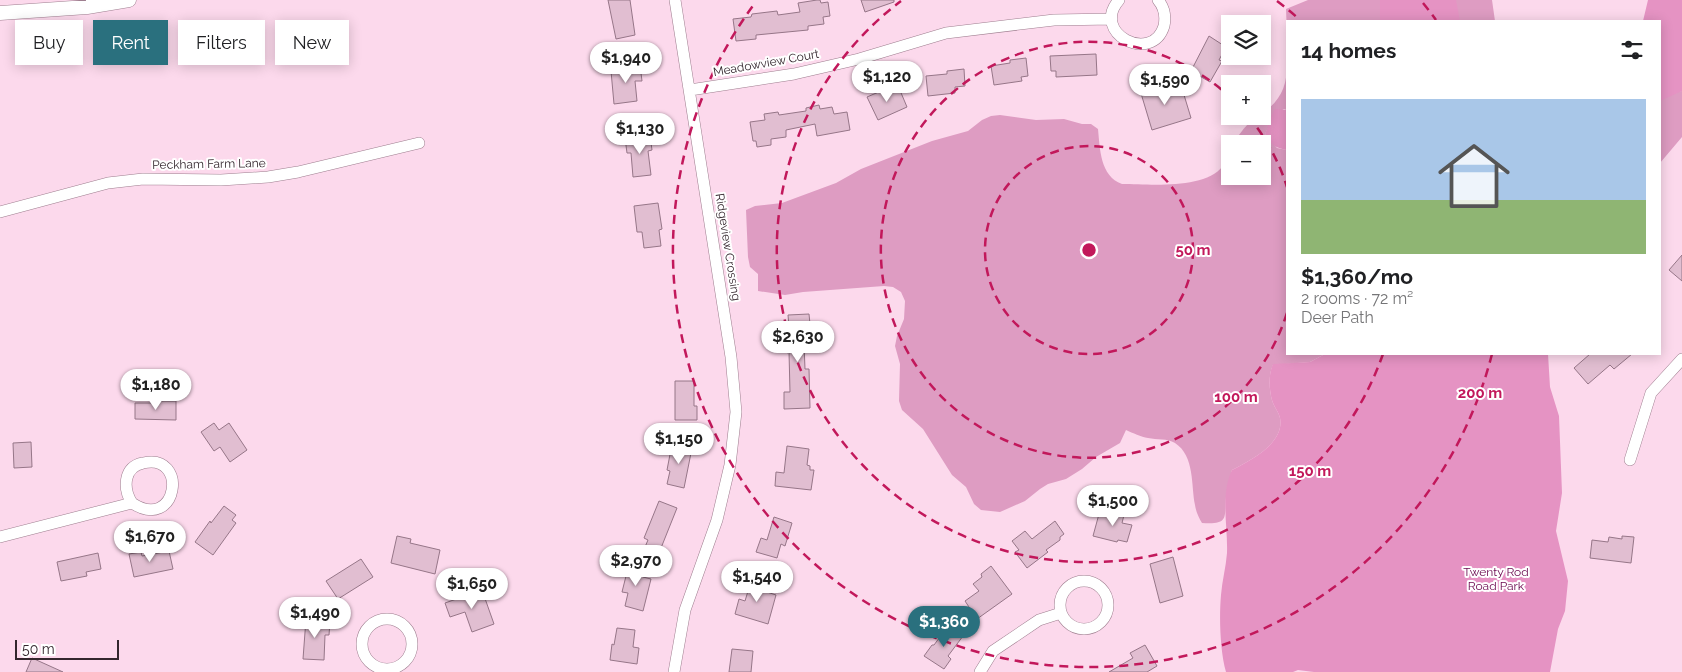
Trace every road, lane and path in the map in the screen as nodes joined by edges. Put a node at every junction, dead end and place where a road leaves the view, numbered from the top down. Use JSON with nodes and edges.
{"nodes":[{"id":1,"x":129,"y":0,"type":"edge"},
{"id":2,"x":675,"y":0,"type":"edge"},
{"id":3,"x":1119,"y":0,"type":"edge"},
{"id":4,"x":1158,"y":0,"type":"edge"},
{"id":5,"x":0,"y":13,"type":"edge"},
{"id":6,"x":1112,"y":19,"type":"junction"},
{"id":7,"x":690,"y":90,"type":"junction"},
{"id":8,"x":419,"y":143,"type":"dead end"},
{"id":9,"x":0,"y":212,"type":"edge"},
{"id":10,"x":1682,"y":359,"type":"edge"},
{"id":11,"x":1630,"y":460,"type":"dead end"},
{"id":12,"x":132,"y":503,"type":"junction"},
{"id":13,"x":0,"y":538,"type":"edge"},
{"id":14,"x":1061,"y":613,"type":"junction"},
{"id":15,"x":379,"y":670,"type":"edge"},
{"id":16,"x":674,"y":672,"type":"edge"},
{"id":17,"x":980,"y":672,"type":"edge"}],
"edges":[{"from":1,"to":5,"type":"street"},
{"from":2,"to":7,"type":"street","name":"Ridgeview Crossing"},
{"from":3,"to":6,"type":"street"},
{"from":4,"to":6,"type":"street"},
{"from":6,"to":7,"type":"street","name":"Meadowview Court"},
{"from":7,"to":16,"type":"street","name":"Ridgeview Crossing"},
{"from":8,"to":9,"type":"street","name":"Peckham Farm Lane"},
{"from":10,"to":11,"type":"street"},
{"from":12,"to":12,"type":"street"},
{"from":12,"to":13,"type":"street"},
{"from":14,"to":14,"type":"street"},
{"from":14,"to":17,"type":"street"},
{"from":15,"to":15,"type":"street"}]}
